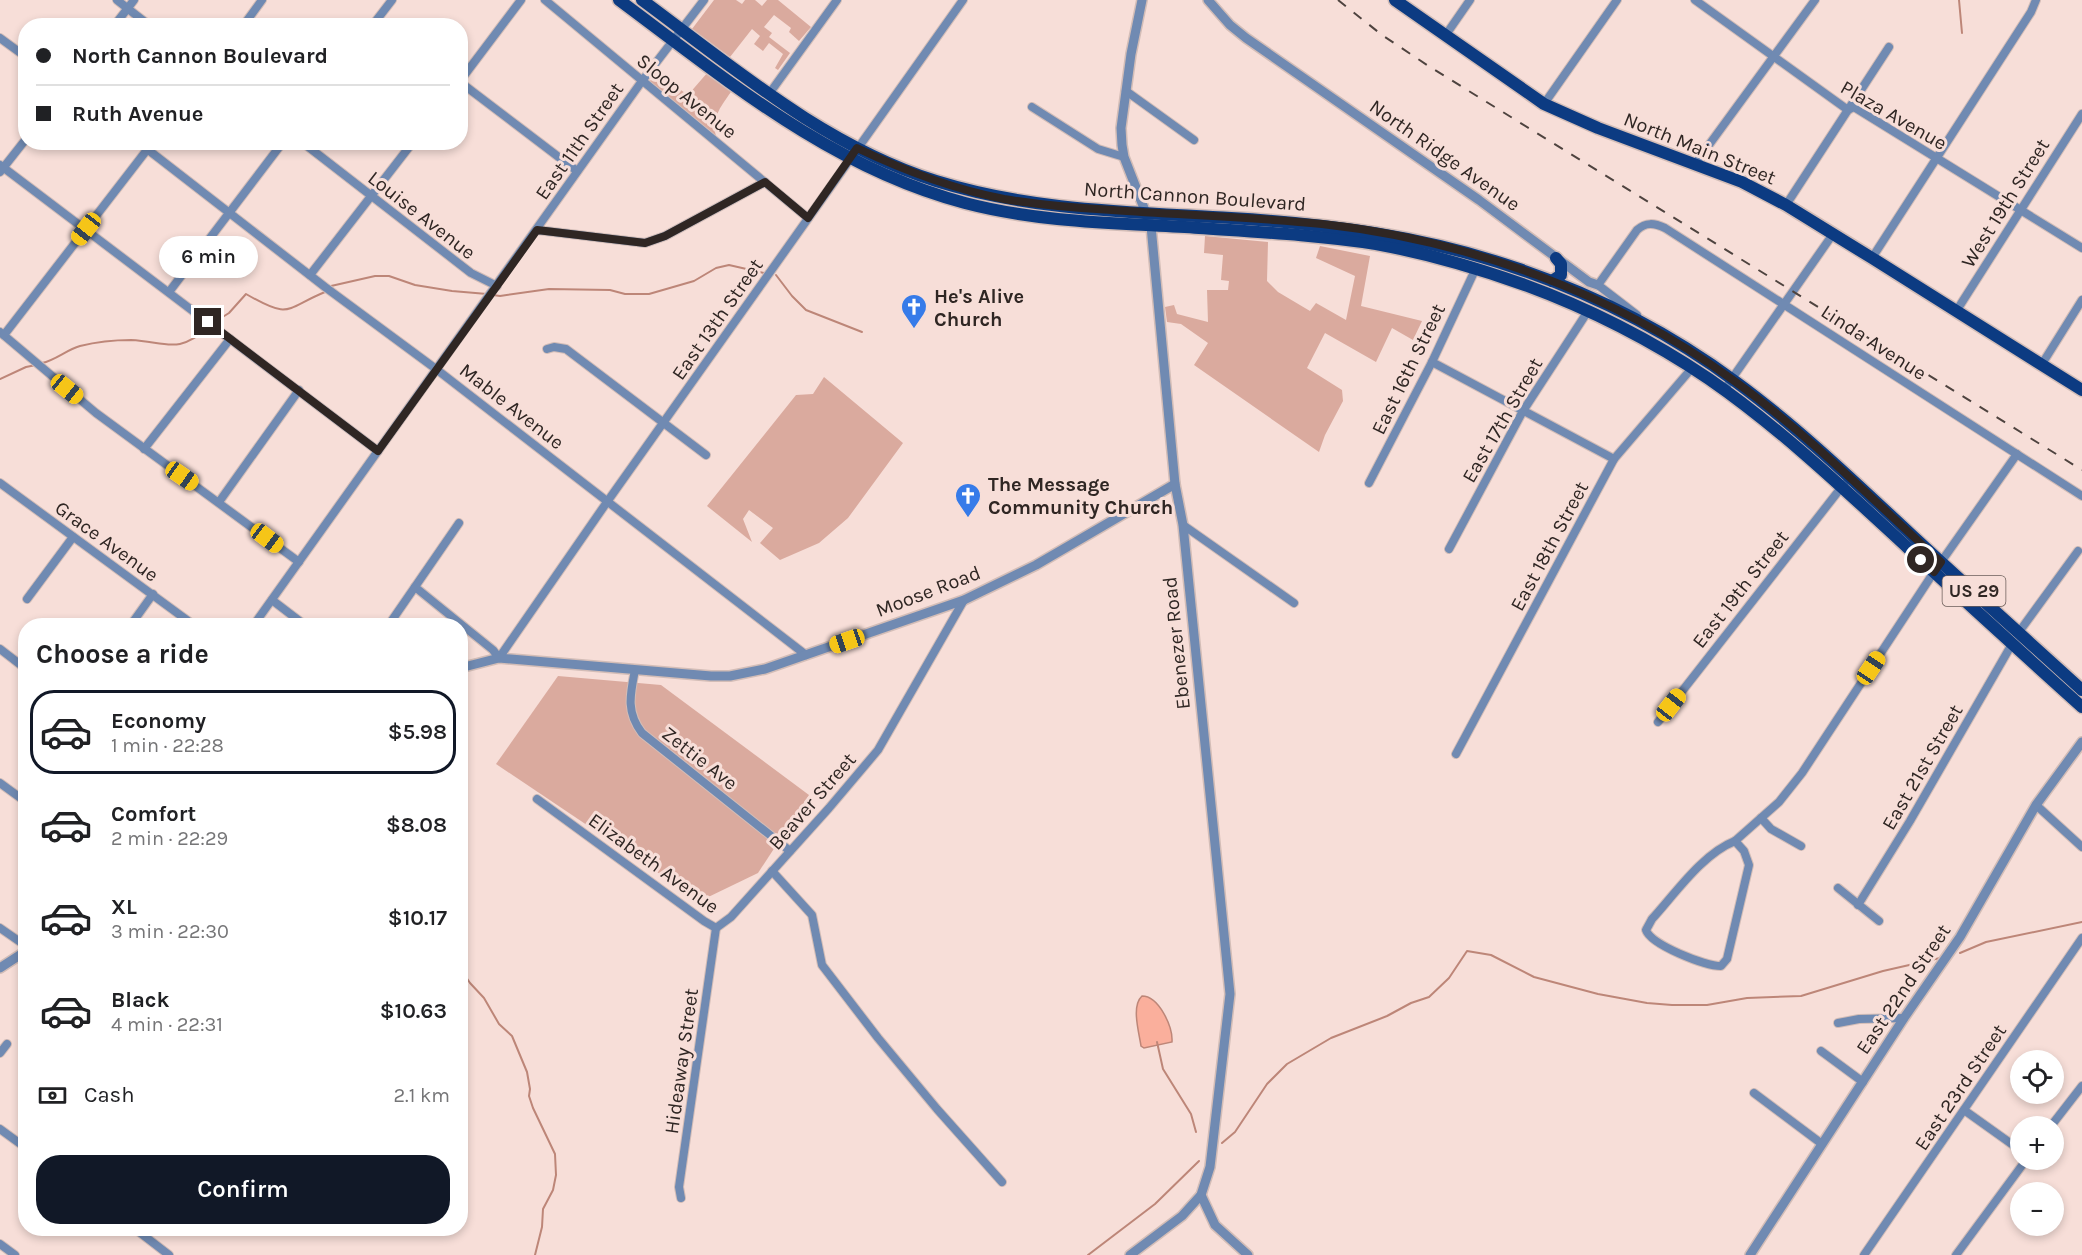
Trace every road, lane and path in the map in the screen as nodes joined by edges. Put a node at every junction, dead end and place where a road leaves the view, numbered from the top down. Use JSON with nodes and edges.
{"nodes":[{"id":1,"x":117,"y":0,"type":"edge"},
{"id":2,"x":134,"y":0,"type":"edge"},
{"id":3,"x":262,"y":0,"type":"edge"},
{"id":4,"x":392,"y":0,"type":"edge"},
{"id":5,"x":521,"y":0,"type":"edge"},
{"id":6,"x":545,"y":0,"type":"edge"},
{"id":7,"x":619,"y":0,"type":"edge"},
{"id":8,"x":642,"y":0,"type":"edge"},
{"id":9,"x":704,"y":0,"type":"edge"},
{"id":10,"x":837,"y":0,"type":"edge"},
{"id":11,"x":963,"y":0,"type":"edge"},
{"id":12,"x":1142,"y":0,"type":"edge"},
{"id":13,"x":1208,"y":0,"type":"edge"},
{"id":14,"x":1395,"y":0,"type":"edge"},
{"id":15,"x":1470,"y":0,"type":"edge"},
{"id":16,"x":1617,"y":0,"type":"edge"},
{"id":17,"x":1695,"y":0,"type":"edge"},
{"id":18,"x":1815,"y":0,"type":"edge"},
{"id":19,"x":2036,"y":0,"type":"edge"},
{"id":20,"x":128,"y":8,"type":"junction"},
{"id":21,"x":120,"y":18,"type":"edge"},
{"id":22,"x":140,"y":18,"type":"edge"},
{"id":23,"x":249,"y":18,"type":"edge"},
{"id":24,"x":378,"y":18,"type":"edge"},
{"id":25,"x":677,"y":34,"type":"junction"},
{"id":26,"x":1446,"y":36,"type":"junction"},
{"id":27,"x":0,"y":38,"type":"edge"},
{"id":28,"x":1889,"y":47,"type":"dead end"},
{"id":29,"x":18,"y":51,"type":"edge"},
{"id":30,"x":1774,"y":58,"type":"junction"},
{"id":31,"x":468,"y":70,"type":"edge"},
{"id":32,"x":642,"y":81,"type":"junction"},
{"id":33,"x":468,"y":87,"type":"edge"},
{"id":34,"x":1126,"y":91,"type":"junction"},
{"id":35,"x":769,"y":94,"type":"junction"},
{"id":36,"x":1544,"y":104,"type":"junction"},
{"id":37,"x":1032,"y":107,"type":"dead end"},
{"id":38,"x":1848,"y":110,"type":"junction"},
{"id":39,"x":2082,"y":114,"type":"edge"},
{"id":40,"x":1194,"y":140,"type":"dead end"},
{"id":41,"x":18,"y":148,"type":"edge"},
{"id":42,"x":857,"y":148,"type":"junction"},
{"id":43,"x":148,"y":150,"type":"joint"},
{"id":44,"x":278,"y":150,"type":"edge"},
{"id":45,"x":312,"y":150,"type":"edge"},
{"id":46,"x":407,"y":150,"type":"edge"},
{"id":47,"x":1124,"y":157,"type":"junction"},
{"id":48,"x":1936,"y":158,"type":"junction"},
{"id":49,"x":850,"y":159,"type":"junction"},
{"id":50,"x":1695,"y":164,"type":"junction"},
{"id":51,"x":1,"y":168,"type":"edge"},
{"id":52,"x":577,"y":171,"type":"junction"},
{"id":53,"x":765,"y":182,"type":"junction"},
{"id":54,"x":371,"y":196,"type":"junction"},
{"id":55,"x":1786,"y":205,"type":"junction"},
{"id":56,"x":2020,"y":210,"type":"junction"},
{"id":57,"x":230,"y":213,"type":"junction"},
{"id":58,"x":1146,"y":213,"type":"junction"},
{"id":59,"x":808,"y":218,"type":"junction"},
{"id":60,"x":1151,"y":226,"type":"junction"},
{"id":61,"x":86,"y":229,"type":"junction"},
{"id":62,"x":537,"y":230,"type":"junction"},
{"id":63,"x":1833,"y":234,"type":"junction"},
{"id":64,"x":2082,"y":248,"type":"edge"},
{"id":65,"x":1556,"y":258,"type":"junction"},
{"id":66,"x":1872,"y":258,"type":"junction"},
{"id":67,"x":1476,"y":268,"type":"junction"},
{"id":68,"x":310,"y":275,"type":"junction"},
{"id":69,"x":1552,"y":281,"type":"junction"},
{"id":70,"x":1598,"y":285,"type":"junction"},
{"id":71,"x":495,"y":289,"type":"junction"},
{"id":72,"x":169,"y":292,"type":"junction"},
{"id":73,"x":2082,"y":300,"type":"edge"},
{"id":74,"x":1784,"y":304,"type":"junction"},
{"id":75,"x":1957,"y":310,"type":"junction"},
{"id":76,"x":1588,"y":311,"type":"junction"},
{"id":77,"x":2,"y":333,"type":"edge"},
{"id":78,"x":1665,"y":337,"type":"junction"},
{"id":79,"x":230,"y":339,"type":"junction"},
{"id":80,"x":547,"y":349,"type":"dead end"},
{"id":81,"x":1432,"y":362,"type":"junction"},
{"id":82,"x":2042,"y":364,"type":"junction"},
{"id":83,"x":1692,"y":368,"type":"junction"},
{"id":84,"x":436,"y":369,"type":"junction"},
{"id":85,"x":1732,"y":379,"type":"junction"},
{"id":86,"x":299,"y":390,"type":"junction"},
{"id":87,"x":1724,"y":390,"type":"junction"},
{"id":88,"x":2082,"y":390,"type":"edge"},
{"id":89,"x":1523,"y":411,"type":"junction"},
{"id":90,"x":664,"y":422,"type":"junction"},
{"id":91,"x":144,"y":449,"type":"junction"},
{"id":92,"x":378,"y":451,"type":"junction"},
{"id":93,"x":2017,"y":454,"type":"junction"},
{"id":94,"x":706,"y":455,"type":"dead end"},
{"id":95,"x":1614,"y":459,"type":"junction"},
{"id":96,"x":0,"y":483,"type":"edge"},
{"id":97,"x":1369,"y":483,"type":"dead end"},
{"id":98,"x":1845,"y":483,"type":"junction"},
{"id":99,"x":1175,"y":484,"type":"junction"},
{"id":100,"x":2082,"y":496,"type":"edge"},
{"id":101,"x":607,"y":501,"type":"junction"},
{"id":102,"x":219,"y":502,"type":"junction"},
{"id":103,"x":459,"y":523,"type":"dead end"},
{"id":104,"x":1183,"y":525,"type":"junction"},
{"id":105,"x":73,"y":537,"type":"junction"},
{"id":106,"x":1449,"y":549,"type":"dead end"},
{"id":107,"x":2078,"y":551,"type":"dead end"},
{"id":108,"x":299,"y":562,"type":"junction"},
{"id":109,"x":1938,"y":567,"type":"junction"},
{"id":110,"x":415,"y":587,"type":"junction"},
{"id":111,"x":153,"y":594,"type":"junction"},
{"id":112,"x":27,"y":599,"type":"dead end"},
{"id":113,"x":272,"y":600,"type":"junction"},
{"id":114,"x":964,"y":600,"type":"junction"},
{"id":115,"x":1294,"y":603,"type":"dead end"},
{"id":116,"x":135,"y":618,"type":"edge"},
{"id":117,"x":184,"y":618,"type":"edge"},
{"id":118,"x":259,"y":618,"type":"edge"},
{"id":119,"x":296,"y":618,"type":"edge"},
{"id":120,"x":394,"y":618,"type":"edge"},
{"id":121,"x":454,"y":618,"type":"edge"},
{"id":122,"x":468,"y":629,"type":"edge"},
{"id":123,"x":2019,"y":632,"type":"junction"},
{"id":124,"x":2012,"y":644,"type":"junction"},
{"id":125,"x":0,"y":649,"type":"edge"},
{"id":126,"x":806,"y":655,"type":"junction"},
{"id":127,"x":499,"y":658,"type":"junction"},
{"id":128,"x":18,"y":663,"type":"edge"},
{"id":129,"x":468,"y":666,"type":"edge"},
{"id":130,"x":635,"y":670,"type":"junction"},
{"id":131,"x":2082,"y":690,"type":"edge"},
{"id":132,"x":2082,"y":707,"type":"edge"},
{"id":133,"x":1658,"y":722,"type":"dead end"},
{"id":134,"x":2082,"y":742,"type":"edge"},
{"id":135,"x":1456,"y":754,"type":"dead end"},
{"id":136,"x":0,"y":783,"type":"edge"},
{"id":137,"x":18,"y":796,"type":"edge"},
{"id":138,"x":537,"y":798,"type":"dead end"},
{"id":139,"x":2036,"y":806,"type":"junction"},
{"id":140,"x":1761,"y":818,"type":"junction"},
{"id":141,"x":1735,"y":841,"type":"junction"},
{"id":142,"x":1802,"y":846,"type":"dead end"},
{"id":143,"x":2082,"y":847,"type":"edge"},
{"id":144,"x":790,"y":852,"type":"junction"},
{"id":145,"x":772,"y":871,"type":"junction"},
{"id":146,"x":1838,"y":888,"type":"dead end"},
{"id":147,"x":1858,"y":905,"type":"junction"},
{"id":148,"x":1879,"y":921,"type":"dead end"},
{"id":149,"x":0,"y":928,"type":"edge"},
{"id":150,"x":716,"y":928,"type":"junction"},
{"id":151,"x":2082,"y":938,"type":"edge"},
{"id":152,"x":18,"y":942,"type":"edge"},
{"id":153,"x":18,"y":954,"type":"edge"},
{"id":154,"x":0,"y":968,"type":"edge"},
{"id":155,"x":1904,"y":1018,"type":"junction"},
{"id":156,"x":1838,"y":1023,"type":"dead end"},
{"id":157,"x":7,"y":1044,"type":"dead end"},
{"id":158,"x":1821,"y":1051,"type":"dead end"},
{"id":159,"x":0,"y":1053,"type":"edge"},
{"id":160,"x":1863,"y":1082,"type":"junction"},
{"id":161,"x":2082,"y":1086,"type":"edge"},
{"id":162,"x":1754,"y":1092,"type":"dead end"},
{"id":163,"x":1964,"y":1110,"type":"junction"},
{"id":164,"x":2060,"y":1116,"type":"edge"},
{"id":165,"x":0,"y":1129,"type":"edge"},
{"id":166,"x":18,"y":1142,"type":"edge"},
{"id":167,"x":2010,"y":1143,"type":"edge"},
{"id":168,"x":1822,"y":1144,"type":"junction"},
{"id":169,"x":2019,"y":1170,"type":"edge"},
{"id":170,"x":1002,"y":1182,"type":"dead end"},
{"id":171,"x":1201,"y":1195,"type":"junction"},
{"id":172,"x":681,"y":1198,"type":"dead end"},
{"id":173,"x":144,"y":1236,"type":"edge"},
{"id":174,"x":0,"y":1244,"type":"edge"},
{"id":175,"x":15,"y":1255,"type":"edge"},
{"id":176,"x":169,"y":1255,"type":"edge"},
{"id":177,"x":1130,"y":1255,"type":"edge"},
{"id":178,"x":1248,"y":1255,"type":"edge"},
{"id":179,"x":1750,"y":1255,"type":"edge"},
{"id":180,"x":1864,"y":1255,"type":"edge"},
{"id":181,"x":1956,"y":1255,"type":"edge"}],
"edges":[{"from":1,"to":20,"type":"street"},
{"from":2,"to":20,"type":"street"},
{"from":3,"to":23,"type":"street"},
{"from":4,"to":24,"type":"street"},
{"from":5,"to":31,"type":"street"},
{"from":6,"to":32,"type":"street","name":"Sloop Avenue"},
{"from":7,"to":25,"type":"main road","name":"North Cannon Boulevard","number":"US 29"},
{"from":8,"to":25,"type":"main road","name":"North Cannon Boulevard","number":"US 29"},
{"from":9,"to":25,"type":"street","name":"East 11th Street"},
{"from":10,"to":35,"type":"street"},
{"from":11,"to":42,"type":"street","name":"East 13th Street"},
{"from":12,"to":34,"type":"street","name":"Ebenezer Road"},
{"from":13,"to":65,"type":"street","name":"North Ridge Avenue"},
{"from":14,"to":26,"type":"main road","name":"North Main Street"},
{"from":15,"to":26,"type":"street"},
{"from":16,"to":36,"type":"street"},
{"from":17,"to":30,"type":"street","name":"Plaza Avenue"},
{"from":18,"to":30,"type":"street"},
{"from":19,"to":48,"type":"street"},
{"from":20,"to":21,"type":"street"},
{"from":20,"to":22,"type":"street"},
{"from":25,"to":32,"type":"street","name":"East 11th Street"},
{"from":25,"to":35,"type":"main road","name":"North Cannon Boulevard","number":"US 29"},
{"from":25,"to":49,"type":"main road","name":"North Cannon Boulevard","number":"US 29"},
{"from":26,"to":36,"type":"main road","name":"North Main Street"},
{"from":27,"to":29,"type":"street"},
{"from":28,"to":38,"type":"street"},
{"from":30,"to":38,"type":"street","name":"Plaza Avenue"},
{"from":30,"to":50,"type":"street"},
{"from":32,"to":52,"type":"street","name":"East 11th Street"},
{"from":32,"to":53,"type":"street","name":"Sloop Avenue"},
{"from":33,"to":52,"type":"street"},
{"from":34,"to":40,"type":"street"},
{"from":34,"to":47,"type":"street","name":"Ebenezer Road"},
{"from":35,"to":42,"type":"main road","name":"North Cannon Boulevard","number":"US 29"},
{"from":36,"to":50,"type":"main road","name":"North Main Street"},
{"from":37,"to":47,"type":"street"},
{"from":38,"to":48,"type":"street","name":"Plaza Avenue"},
{"from":38,"to":55,"type":"street"},
{"from":39,"to":56,"type":"street","name":"West 19th Street"},
{"from":41,"to":51,"type":"street"},
{"from":42,"to":49,"type":"street","name":"East 13th Street"},
{"from":42,"to":58,"type":"main road","name":"North Cannon Boulevard","number":"US 29"},
{"from":43,"to":57,"type":"street","name":"Mable Avenue"},
{"from":43,"to":61,"type":"street"},
{"from":44,"to":57,"type":"street"},
{"from":45,"to":54,"type":"street","name":"Louise Avenue"},
{"from":46,"to":54,"type":"street"},
{"from":47,"to":58,"type":"street","name":"Ebenezer Road"},
{"from":48,"to":56,"type":"street","name":"Plaza Avenue"},
{"from":48,"to":66,"type":"street"},
{"from":49,"to":59,"type":"street","name":"East 13th Street"},
{"from":49,"to":60,"type":"main road","name":"North Cannon Boulevard","number":"US 29"},
{"from":50,"to":55,"type":"main road","name":"North Main Street"},
{"from":51,"to":61,"type":"street"},
{"from":52,"to":62,"type":"street","name":"East 11th Street"},
{"from":53,"to":59,"type":"street","name":"Sloop Avenue"},
{"from":53,"to":62,"type":"street"},
{"from":54,"to":68,"type":"street"},
{"from":54,"to":71,"type":"street","name":"Louise Avenue"},
{"from":55,"to":63,"type":"main road","name":"North Main Street"},
{"from":56,"to":64,"type":"street","name":"Plaza Avenue"},
{"from":56,"to":75,"type":"street","name":"West 19th Street"},
{"from":57,"to":68,"type":"street","name":"Mable Avenue"},
{"from":57,"to":72,"type":"street"},
{"from":58,"to":60,"type":"street","name":"Ebenezer Road"},
{"from":58,"to":69,"type":"main road","name":"North Cannon Boulevard","number":"US 29"},
{"from":59,"to":90,"type":"street","name":"East 13th Street"},
{"from":60,"to":67,"type":"main road","name":"North Cannon Boulevard","number":"US 29"},
{"from":60,"to":99,"type":"street","name":"Ebenezer Road"},
{"from":61,"to":72,"type":"street"},
{"from":61,"to":77,"type":"street"},
{"from":62,"to":71,"type":"street","name":"East 11th Street"},
{"from":63,"to":66,"type":"main road","name":"North Main Street"},
{"from":63,"to":74,"type":"street"},
{"from":65,"to":69,"type":"main road"},
{"from":65,"to":70,"type":"street","name":"North Ridge Avenue"},
{"from":66,"to":75,"type":"main road","name":"North Main Street"},
{"from":67,"to":76,"type":"main road","name":"North Cannon Boulevard","number":"US 29"},
{"from":67,"to":81,"type":"street","name":"East 16th Street"},
{"from":68,"to":84,"type":"street","name":"Mable Avenue"},
{"from":69,"to":78,"type":"main road","name":"North Cannon Boulevard","number":"US 29"},
{"from":70,"to":74,"type":"street","name":"Linda Avenue"},
{"from":70,"to":78,"type":"street","name":"North Ridge Avenue"},
{"from":71,"to":84,"type":"street","name":"East 11th Street"},
{"from":72,"to":79,"type":"street"},
{"from":73,"to":82,"type":"street"},
{"from":74,"to":85,"type":"street"},
{"from":74,"to":93,"type":"street","name":"Linda Avenue"},
{"from":75,"to":82,"type":"main road","name":"North Main Street"},
{"from":76,"to":83,"type":"main road","name":"North Cannon Boulevard","number":"US 29"},
{"from":76,"to":89,"type":"street","name":"East 17th Street"},
{"from":77,"to":91,"type":"street"},
{"from":78,"to":85,"type":"main road","name":"North Cannon Boulevard","number":"US 29"},
{"from":79,"to":86,"type":"street"},
{"from":79,"to":91,"type":"street"},
{"from":80,"to":90,"type":"street"},
{"from":81,"to":89,"type":"street"},
{"from":81,"to":97,"type":"street","name":"East 16th Street"},
{"from":82,"to":88,"type":"main road","name":"North Main Street"},
{"from":83,"to":87,"type":"main road","name":"North Cannon Boulevard","number":"US 29"},
{"from":83,"to":95,"type":"street","name":"East 18th Street"},
{"from":84,"to":92,"type":"street","name":"East 11th Street"},
{"from":84,"to":101,"type":"street","name":"Mable Avenue"},
{"from":85,"to":87,"type":"street"},
{"from":85,"to":98,"type":"main road","name":"North Cannon Boulevard","number":"US 29"},
{"from":86,"to":92,"type":"street"},
{"from":86,"to":102,"type":"street"},
{"from":87,"to":98,"type":"main road","name":"North Cannon Boulevard","number":"US 29"},
{"from":89,"to":95,"type":"street"},
{"from":89,"to":106,"type":"street","name":"East 17th Street"},
{"from":90,"to":94,"type":"street"},
{"from":90,"to":101,"type":"street","name":"East 13th Street"},
{"from":91,"to":102,"type":"street"},
{"from":92,"to":108,"type":"street","name":"East 11th Street"},
{"from":93,"to":100,"type":"street","name":"Linda Avenue"},
{"from":93,"to":109,"type":"street"},
{"from":95,"to":135,"type":"street","name":"East 18th Street"},
{"from":96,"to":105,"type":"street","name":"Grace Avenue"},
{"from":98,"to":109,"type":"main road","name":"North Cannon Boulevard","number":"US 29"},
{"from":98,"to":133,"type":"street","name":"East 19th Street"},
{"from":99,"to":104,"type":"street","name":"Ebenezer Road"},
{"from":99,"to":114,"type":"street","name":"Moose Road"},
{"from":101,"to":126,"type":"street","name":"Mable Avenue"},
{"from":101,"to":127,"type":"street","name":"East 13th Street"},
{"from":102,"to":108,"type":"street"},
{"from":103,"to":110,"type":"street"},
{"from":104,"to":115,"type":"street"},
{"from":104,"to":171,"type":"street","name":"Ebenezer Road"},
{"from":105,"to":111,"type":"street","name":"Grace Avenue"},
{"from":105,"to":112,"type":"street"},
{"from":107,"to":123,"type":"street"},
{"from":108,"to":113,"type":"street","name":"East 11th Street"},
{"from":109,"to":123,"type":"main road","name":"North Cannon Boulevard","number":"US 29"},
{"from":109,"to":124,"type":"main road","name":"North Cannon Boulevard","number":"US 29"},
{"from":109,"to":140,"type":"street"},
{"from":110,"to":120,"type":"street"},
{"from":110,"to":121,"type":"street"},
{"from":111,"to":116,"type":"street"},
{"from":111,"to":117,"type":"street","name":"Grace Avenue"},
{"from":113,"to":118,"type":"street","name":"East 11th Street"},
{"from":113,"to":119,"type":"street"},
{"from":114,"to":126,"type":"street","name":"Moose Road"},
{"from":114,"to":144,"type":"street","name":"Beaver Street"},
{"from":122,"to":127,"type":"street"},
{"from":123,"to":131,"type":"main road","name":"North Cannon Boulevard","number":"US 29"},
{"from":124,"to":132,"type":"main road","name":"North Cannon Boulevard","number":"US 29"},
{"from":124,"to":147,"type":"street","name":"East 21st Street"},
{"from":125,"to":128,"type":"street"},
{"from":126,"to":130,"type":"street","name":"Moose Road"},
{"from":127,"to":129,"type":"street","name":"Moose Road"},
{"from":127,"to":130,"type":"street","name":"Moose Road"},
{"from":130,"to":144,"type":"street","name":"Zettie Ave"},
{"from":134,"to":139,"type":"street","name":"East 22nd Street"},
{"from":136,"to":137,"type":"street"},
{"from":138,"to":150,"type":"street","name":"Elizabeth Avenue"},
{"from":139,"to":143,"type":"street"},
{"from":139,"to":155,"type":"street","name":"East 22nd Street"},
{"from":140,"to":141,"type":"street"},
{"from":140,"to":142,"type":"street"},
{"from":141,"to":141,"type":"street"},
{"from":144,"to":145,"type":"street","name":"Beaver Street"},
{"from":145,"to":150,"type":"street","name":"Elizabeth Avenue"},
{"from":145,"to":170,"type":"street","name":"Beaver Street"},
{"from":146,"to":147,"type":"street"},
{"from":147,"to":148,"type":"street"},
{"from":149,"to":152,"type":"street"},
{"from":150,"to":172,"type":"street","name":"Hideaway Street"},
{"from":151,"to":163,"type":"street","name":"East 23rd Street"},
{"from":153,"to":154,"type":"street"},
{"from":155,"to":156,"type":"street"},
{"from":155,"to":160,"type":"street","name":"East 22nd Street"},
{"from":157,"to":159,"type":"street"},
{"from":158,"to":160,"type":"street"},
{"from":160,"to":168,"type":"street","name":"East 22nd Street"},
{"from":161,"to":164,"type":"street"},
{"from":162,"to":168,"type":"street"},
{"from":163,"to":167,"type":"street"},
{"from":163,"to":180,"type":"street","name":"East 23rd Street"},
{"from":165,"to":166,"type":"street"},
{"from":168,"to":179,"type":"street","name":"East 22nd Street"},
{"from":169,"to":181,"type":"street"},
{"from":171,"to":177,"type":"street","name":"Ebenezer Road"},
{"from":171,"to":178,"type":"street"},
{"from":173,"to":176,"type":"street"},
{"from":174,"to":175,"type":"street"}]}
